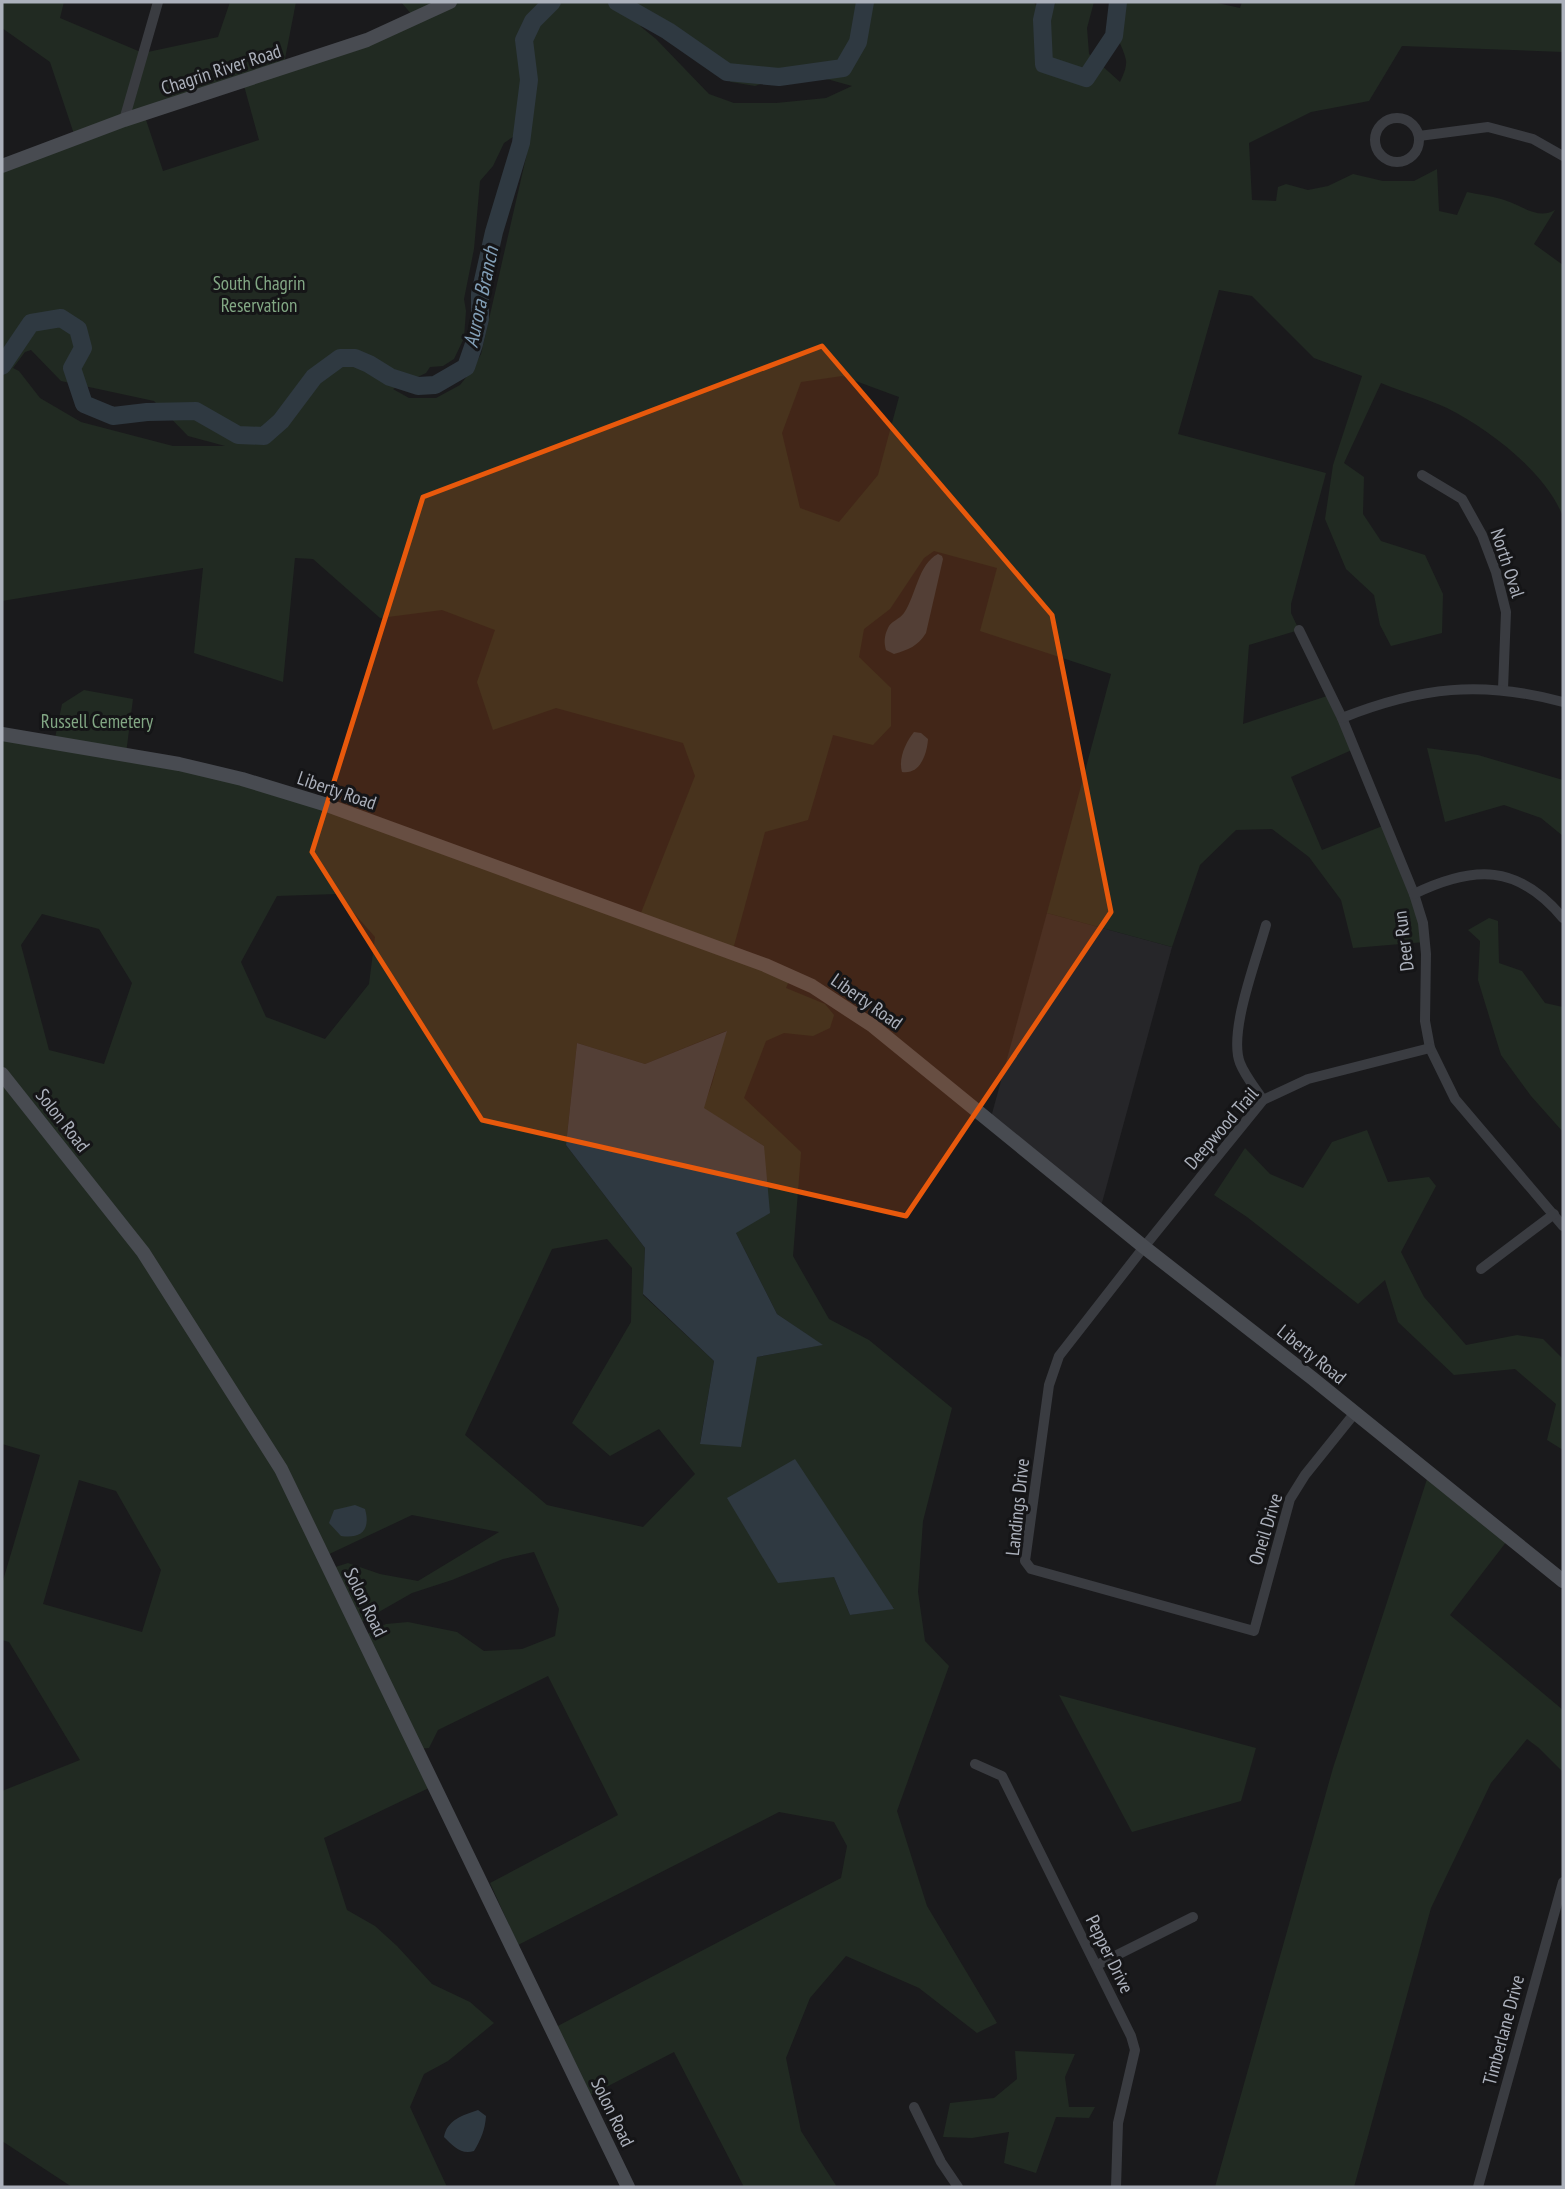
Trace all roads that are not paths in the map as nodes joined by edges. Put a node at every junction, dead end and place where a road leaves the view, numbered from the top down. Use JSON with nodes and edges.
{"nodes":[{"id":1,"x":158,"y":2,"type":"edge"},
{"id":2,"x":450,"y":2,"type":"edge"},
{"id":3,"x":124,"y":120,"type":"junction"},
{"id":4,"x":1419,"y":136,"type":"junction"},
{"id":5,"x":1563,"y":156,"type":"edge"},
{"id":6,"x":2,"y":166,"type":"edge"},
{"id":7,"x":1422,"y":475,"type":"dead end"},
{"id":8,"x":1299,"y":629,"type":"dead end"},
{"id":9,"x":1503,"y":689,"type":"junction"},
{"id":10,"x":1563,"y":702,"type":"edge"},
{"id":11,"x":1342,"y":718,"type":"junction"},
{"id":12,"x":2,"y":734,"type":"edge"},
{"id":13,"x":1414,"y":894,"type":"junction"},
{"id":14,"x":1563,"y":918,"type":"edge"},
{"id":15,"x":1266,"y":925,"type":"dead end"},
{"id":16,"x":1430,"y":1048,"type":"junction"},
{"id":17,"x":2,"y":1074,"type":"edge"},
{"id":18,"x":1263,"y":1100,"type":"junction"},
{"id":19,"x":1553,"y":1214,"type":"junction"},
{"id":20,"x":1563,"y":1226,"type":"edge"},
{"id":21,"x":1143,"y":1247,"type":"junction"},
{"id":22,"x":1481,"y":1269,"type":"dead end"},
{"id":23,"x":1354,"y":1414,"type":"junction"},
{"id":24,"x":1563,"y":1581,"type":"edge"},
{"id":25,"x":1254,"y":1631,"type":"joint"},
{"id":26,"x":975,"y":1764,"type":"dead end"},
{"id":27,"x":1563,"y":1882,"type":"edge"},
{"id":28,"x":1193,"y":1916,"type":"dead end"},
{"id":29,"x":1097,"y":1965,"type":"junction"},
{"id":30,"x":914,"y":2108,"type":"dead end"},
{"id":31,"x":628,"y":2187,"type":"edge"},
{"id":32,"x":958,"y":2187,"type":"edge"},
{"id":33,"x":1116,"y":2187,"type":"edge"},
{"id":34,"x":1478,"y":2187,"type":"edge"}],
"edges":[{"from":1,"to":3,"type":"street"},
{"from":2,"to":3,"type":"street","name":"Chagrin River Road"},
{"from":3,"to":6,"type":"street","name":"Chagrin River Road"},
{"from":4,"to":4,"type":"street"},
{"from":4,"to":5,"type":"street"},
{"from":7,"to":9,"type":"street","name":"North Oval"},
{"from":8,"to":11,"type":"street","name":"Deer Run"},
{"from":9,"to":10,"type":"street"},
{"from":9,"to":11,"type":"street"},
{"from":11,"to":13,"type":"street","name":"Deer Run"},
{"from":12,"to":21,"type":"street","name":"Liberty Road"},
{"from":13,"to":14,"type":"street"},
{"from":13,"to":16,"type":"street","name":"Deer Run"},
{"from":15,"to":18,"type":"street"},
{"from":16,"to":18,"type":"street","name":"Deepwood Trail"},
{"from":16,"to":19,"type":"street","name":"Deer Run"},
{"from":17,"to":31,"type":"street","name":"Solon Road"},
{"from":18,"to":21,"type":"street","name":"Deepwood Trail"},
{"from":19,"to":20,"type":"street","name":"Deer Run"},
{"from":19,"to":22,"type":"street"},
{"from":21,"to":23,"type":"street","name":"Liberty Road"},
{"from":21,"to":25,"type":"street","name":"Landings Drive"},
{"from":23,"to":24,"type":"street","name":"Liberty Road"},
{"from":23,"to":25,"type":"street","name":"Oneil Drive"},
{"from":26,"to":29,"type":"street","name":"Pepper Drive"},
{"from":27,"to":34,"type":"street","name":"Timberlane Drive"},
{"from":28,"to":29,"type":"street"},
{"from":29,"to":33,"type":"street","name":"Pepper Drive"},
{"from":30,"to":32,"type":"street"}]}
